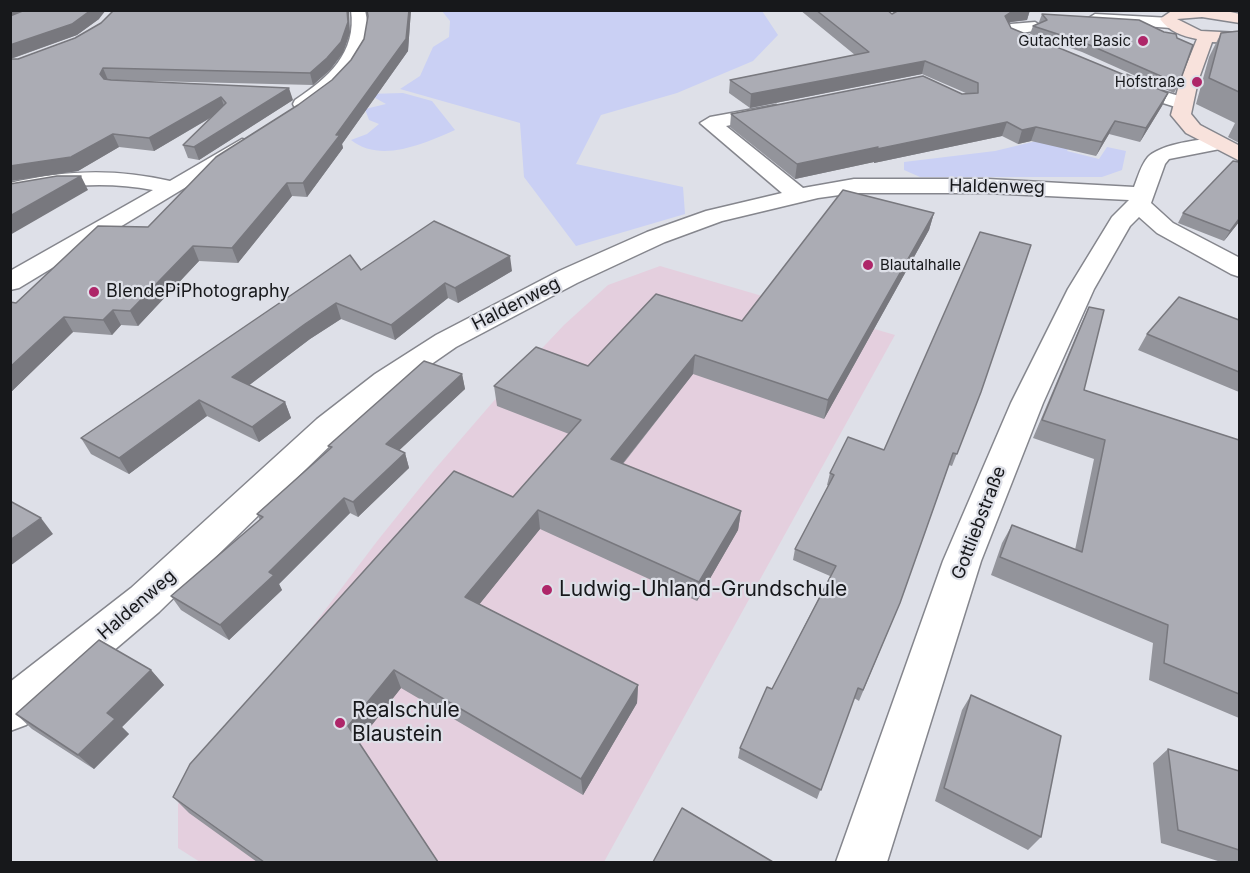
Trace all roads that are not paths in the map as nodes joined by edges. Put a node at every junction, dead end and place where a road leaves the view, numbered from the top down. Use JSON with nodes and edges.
{"nodes":[{"id":1,"x":358,"y":10,"type":"edge"},
{"id":2,"x":1022,"y":13,"type":"dead end"},
{"id":3,"x":1169,"y":16,"type":"edge"},
{"id":4,"x":1079,"y":18,"type":"edge"},
{"id":5,"x":1239,"y":19,"type":"edge"},
{"id":6,"x":1207,"y":36,"type":"junction"},
{"id":7,"x":1239,"y":38,"type":"edge"},
{"id":8,"x":1068,"y":55,"type":"edge"},
{"id":9,"x":1107,"y":71,"type":"edge"},
{"id":10,"x":294,"y":92,"type":"edge"},
{"id":11,"x":317,"y":93,"type":"junction"},
{"id":12,"x":1182,"y":103,"type":"junction"},
{"id":13,"x":796,"y":107,"type":"edge"},
{"id":14,"x":286,"y":115,"type":"edge"},
{"id":15,"x":258,"y":135,"type":"edge"},
{"id":16,"x":1218,"y":144,"type":"junction"},
{"id":17,"x":1239,"y":155,"type":"edge"},
{"id":18,"x":173,"y":189,"type":"junction"},
{"id":19,"x":10,"y":190,"type":"edge"},
{"id":20,"x":798,"y":195,"type":"junction"},
{"id":21,"x":1141,"y":199,"type":"junction"},
{"id":22,"x":1239,"y":269,"type":"edge"},
{"id":23,"x":10,"y":282,"type":"edge"},
{"id":24,"x":10,"y":710,"type":"edge"},
{"id":25,"x":862,"y":862,"type":"edge"}],
"edges":[{"from":1,"to":11,"type":"street"},
{"from":2,"to":8,"type":"street"},
{"from":3,"to":4,"type":"street"},
{"from":3,"to":5,"type":"street"},
{"from":3,"to":6,"type":"street"},
{"from":6,"to":7,"type":"street"},
{"from":6,"to":12,"type":"street"},
{"from":9,"to":12,"type":"street"},
{"from":10,"to":11,"type":"street"},
{"from":11,"to":14,"type":"street"},
{"from":12,"to":16,"type":"street"},
{"from":13,"to":20,"type":"street"},
{"from":15,"to":18,"type":"street"},
{"from":16,"to":17,"type":"street"},
{"from":16,"to":21,"type":"street"},
{"from":18,"to":19,"type":"street"},
{"from":18,"to":23,"type":"street"},
{"from":20,"to":21,"type":"street","name":"Haldenweg"},
{"from":20,"to":24,"type":"street","name":"Haldenweg"},
{"from":21,"to":22,"type":"street"},
{"from":21,"to":25,"type":"street","name":"Gottliebstraße"}]}
